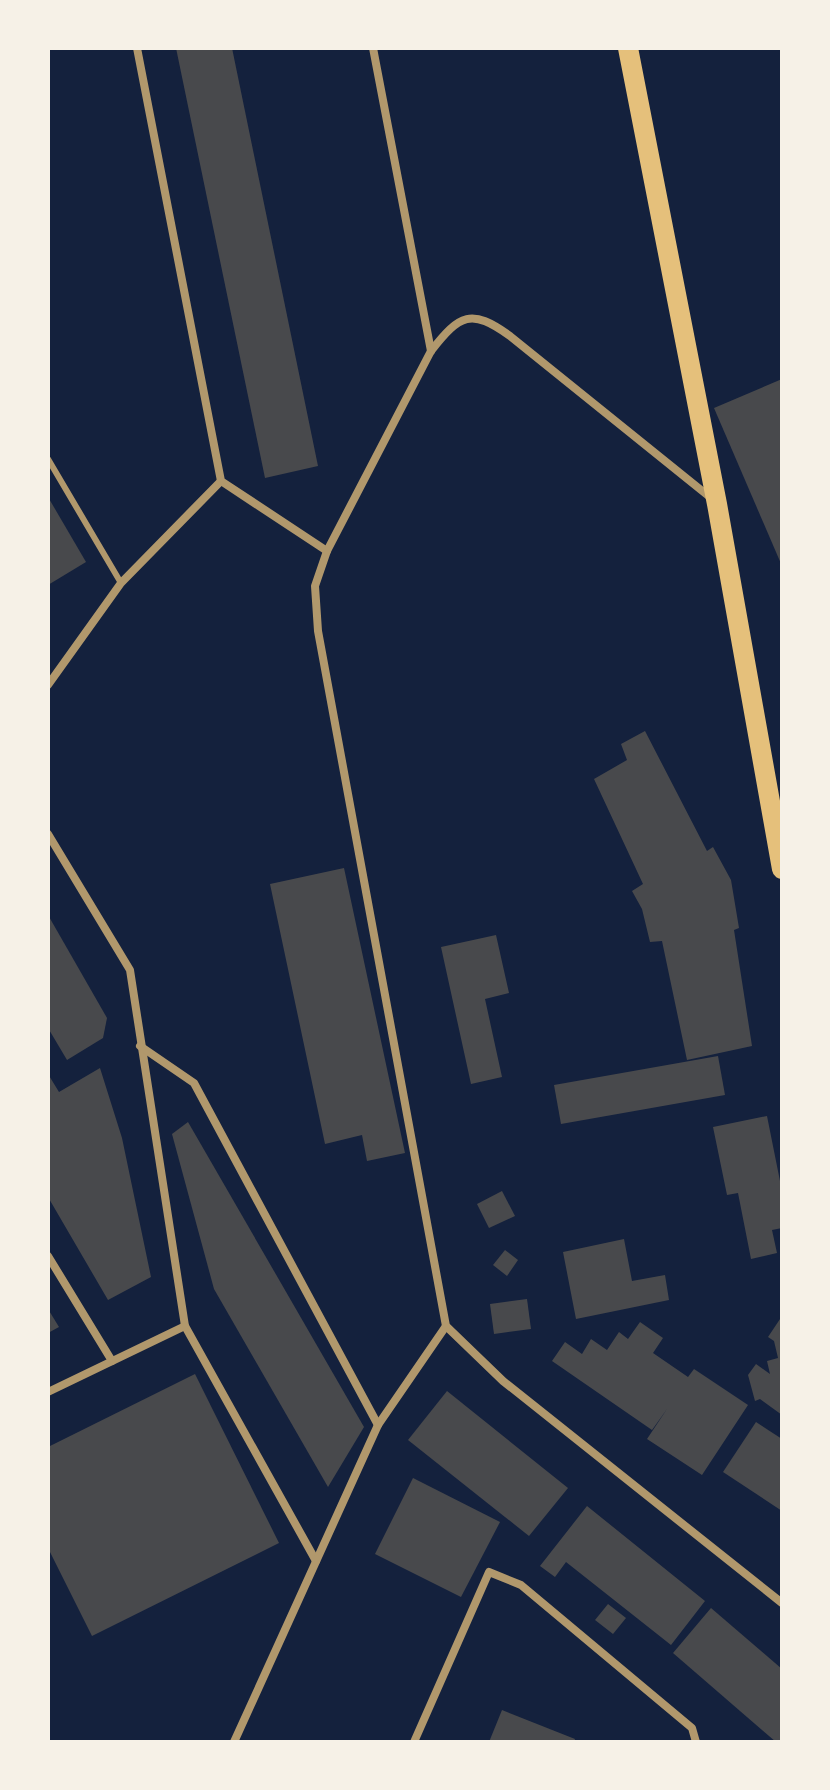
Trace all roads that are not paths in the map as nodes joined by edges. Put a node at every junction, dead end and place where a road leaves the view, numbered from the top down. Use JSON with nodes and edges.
{"nodes":[{"id":1,"x":137,"y":48,"type":"edge"},
{"id":2,"x":373,"y":48,"type":"edge"},
{"id":3,"x":628,"y":48,"type":"edge"},
{"id":4,"x":431,"y":351,"type":"junction"},
{"id":5,"x":48,"y":459,"type":"edge"},
{"id":6,"x":221,"y":481,"type":"junction"},
{"id":7,"x":717,"y":504,"type":"junction"},
{"id":8,"x":327,"y":551,"type":"junction"},
{"id":9,"x":121,"y":583,"type":"junction"},
{"id":10,"x":48,"y":685,"type":"edge"},
{"id":11,"x":48,"y":834,"type":"edge"},
{"id":12,"x":782,"y":869,"type":"edge"},
{"id":13,"x":140,"y":1046,"type":"junction"},
{"id":14,"x":48,"y":1256,"type":"edge"},
{"id":15,"x":185,"y":1326,"type":"junction"},
{"id":16,"x":446,"y":1326,"type":"junction"},
{"id":17,"x":112,"y":1361,"type":"junction"},
{"id":18,"x":48,"y":1392,"type":"edge"},
{"id":19,"x":378,"y":1425,"type":"junction"},
{"id":20,"x":316,"y":1561,"type":"junction"},
{"id":21,"x":782,"y":1603,"type":"edge"},
{"id":22,"x":234,"y":1742,"type":"edge"},
{"id":23,"x":414,"y":1742,"type":"edge"},
{"id":24,"x":696,"y":1742,"type":"edge"}],
"edges":[{"from":1,"to":6,"type":"street"},
{"from":2,"to":4,"type":"street"},
{"from":3,"to":7,"type":"main road"},
{"from":4,"to":7,"type":"street"},
{"from":4,"to":8,"type":"street"},
{"from":5,"to":9,"type":"lane"},
{"from":6,"to":8,"type":"street"},
{"from":6,"to":9,"type":"street"},
{"from":7,"to":12,"type":"main road"},
{"from":8,"to":16,"type":"street"},
{"from":9,"to":10,"type":"street"},
{"from":11,"to":13,"type":"street"},
{"from":13,"to":15,"type":"street"},
{"from":13,"to":19,"type":"street"},
{"from":14,"to":17,"type":"street"},
{"from":15,"to":17,"type":"street"},
{"from":15,"to":20,"type":"street"},
{"from":16,"to":19,"type":"street"},
{"from":16,"to":21,"type":"street"},
{"from":17,"to":18,"type":"street"},
{"from":19,"to":20,"type":"street"},
{"from":20,"to":22,"type":"street"},
{"from":23,"to":24,"type":"street"}]}
